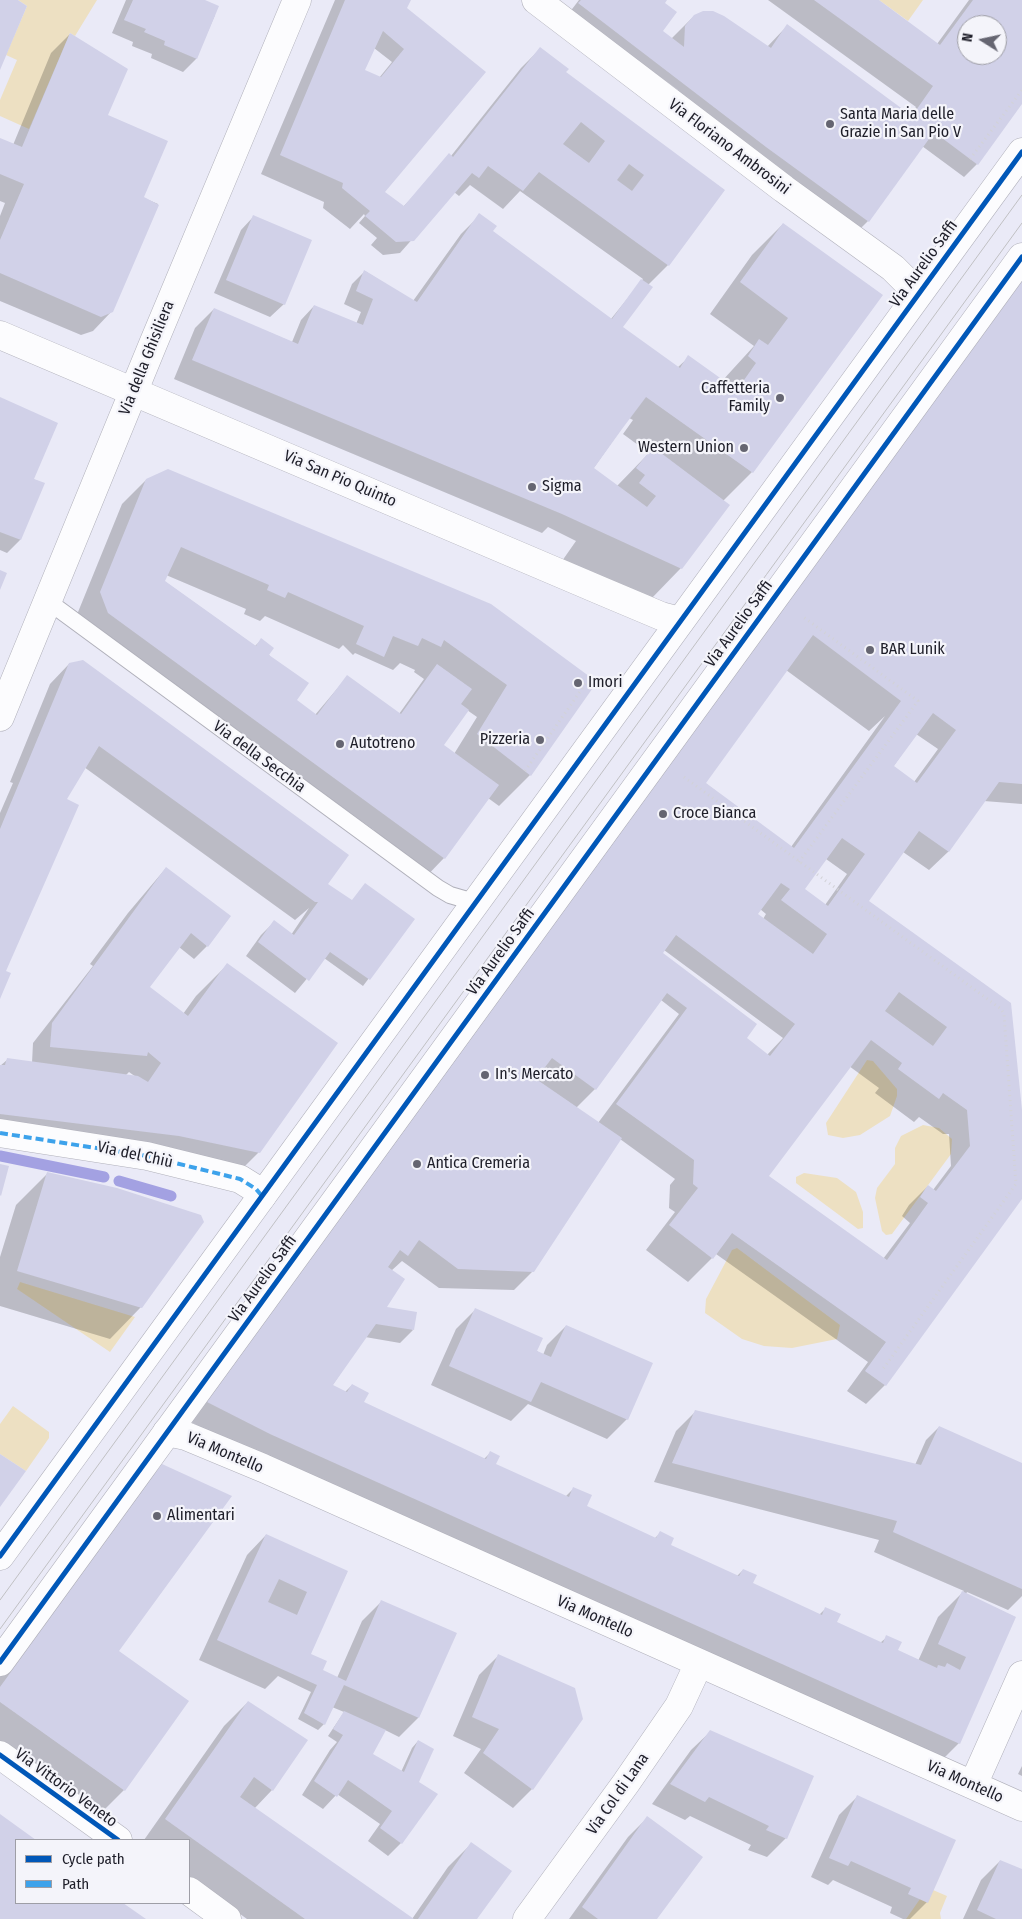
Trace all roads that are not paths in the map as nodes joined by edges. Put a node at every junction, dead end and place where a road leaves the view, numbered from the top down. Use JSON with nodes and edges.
{"nodes":[{"id":1,"x":297,"y":0,"type":"edge"},
{"id":2,"x":536,"y":0,"type":"edge"},
{"id":3,"x":1022,"y":152,"type":"edge"},
{"id":4,"x":1022,"y":257,"type":"edge"},
{"id":5,"x":914,"y":299,"type":"junction"},
{"id":6,"x":0,"y":335,"type":"edge"},
{"id":7,"x":133,"y":391,"type":"junction"},
{"id":8,"x":49,"y":602,"type":"junction"},
{"id":9,"x":680,"y":621,"type":"junction"},
{"id":10,"x":0,"y":717,"type":"edge"},
{"id":11,"x":474,"y":902,"type":"junction"},
{"id":12,"x":0,"y":1133,"type":"edge"},
{"id":13,"x":262,"y":1196,"type":"junction"},
{"id":14,"x":167,"y":1432,"type":"junction"},
{"id":15,"x":0,"y":1556,"type":"edge"},
{"id":16,"x":0,"y":1662,"type":"edge"},
{"id":17,"x":699,"y":1664,"type":"junction"},
{"id":18,"x":1022,"y":1675,"type":"edge"},
{"id":19,"x":0,"y":1755,"type":"edge"},
{"id":20,"x":973,"y":1785,"type":"junction"},
{"id":21,"x":1022,"y":1807,"type":"edge"},
{"id":22,"x":117,"y":1839,"type":"edge"},
{"id":23,"x":190,"y":1892,"type":"edge"},
{"id":24,"x":227,"y":1919,"type":"edge"},
{"id":25,"x":527,"y":1919,"type":"edge"}],
"edges":[{"from":1,"to":7,"type":"street","name":"Via della Ghisiliera"},
{"from":2,"to":5,"type":"street","name":"Via Floriano Ambrosini"},
{"from":3,"to":5,"type":"street","name":"Via Aurelio Saffi"},
{"from":4,"to":14,"type":"street","name":"Via Aurelio Saffi"},
{"from":5,"to":9,"type":"street","name":"Via Aurelio Saffi"},
{"from":6,"to":7,"type":"street","name":"Via San Pio Quinto"},
{"from":7,"to":8,"type":"street","name":"Via della Ghisiliera"},
{"from":7,"to":9,"type":"street","name":"Via San Pio Quinto"},
{"from":8,"to":10,"type":"street","name":"Via della Ghisiliera"},
{"from":8,"to":11,"type":"lane","name":"Via della Secchia"},
{"from":9,"to":11,"type":"street","name":"Via Aurelio Saffi"},
{"from":11,"to":13,"type":"street","name":"Via Aurelio Saffi"},
{"from":12,"to":13,"type":"street","name":"Via del Chiù"},
{"from":13,"to":15,"type":"street","name":"Via Aurelio Saffi"},
{"from":14,"to":16,"type":"street","name":"Via Aurelio Saffi"},
{"from":14,"to":17,"type":"street","name":"Via Montello"},
{"from":17,"to":20,"type":"street","name":"Via Montello"},
{"from":17,"to":25,"type":"street","name":"Via Col di Lana"},
{"from":18,"to":20,"type":"street"},
{"from":19,"to":22,"type":"street","name":"Via Vittorio Veneto"},
{"from":20,"to":21,"type":"street","name":"Via Montello"},
{"from":23,"to":24,"type":"street"}]}
